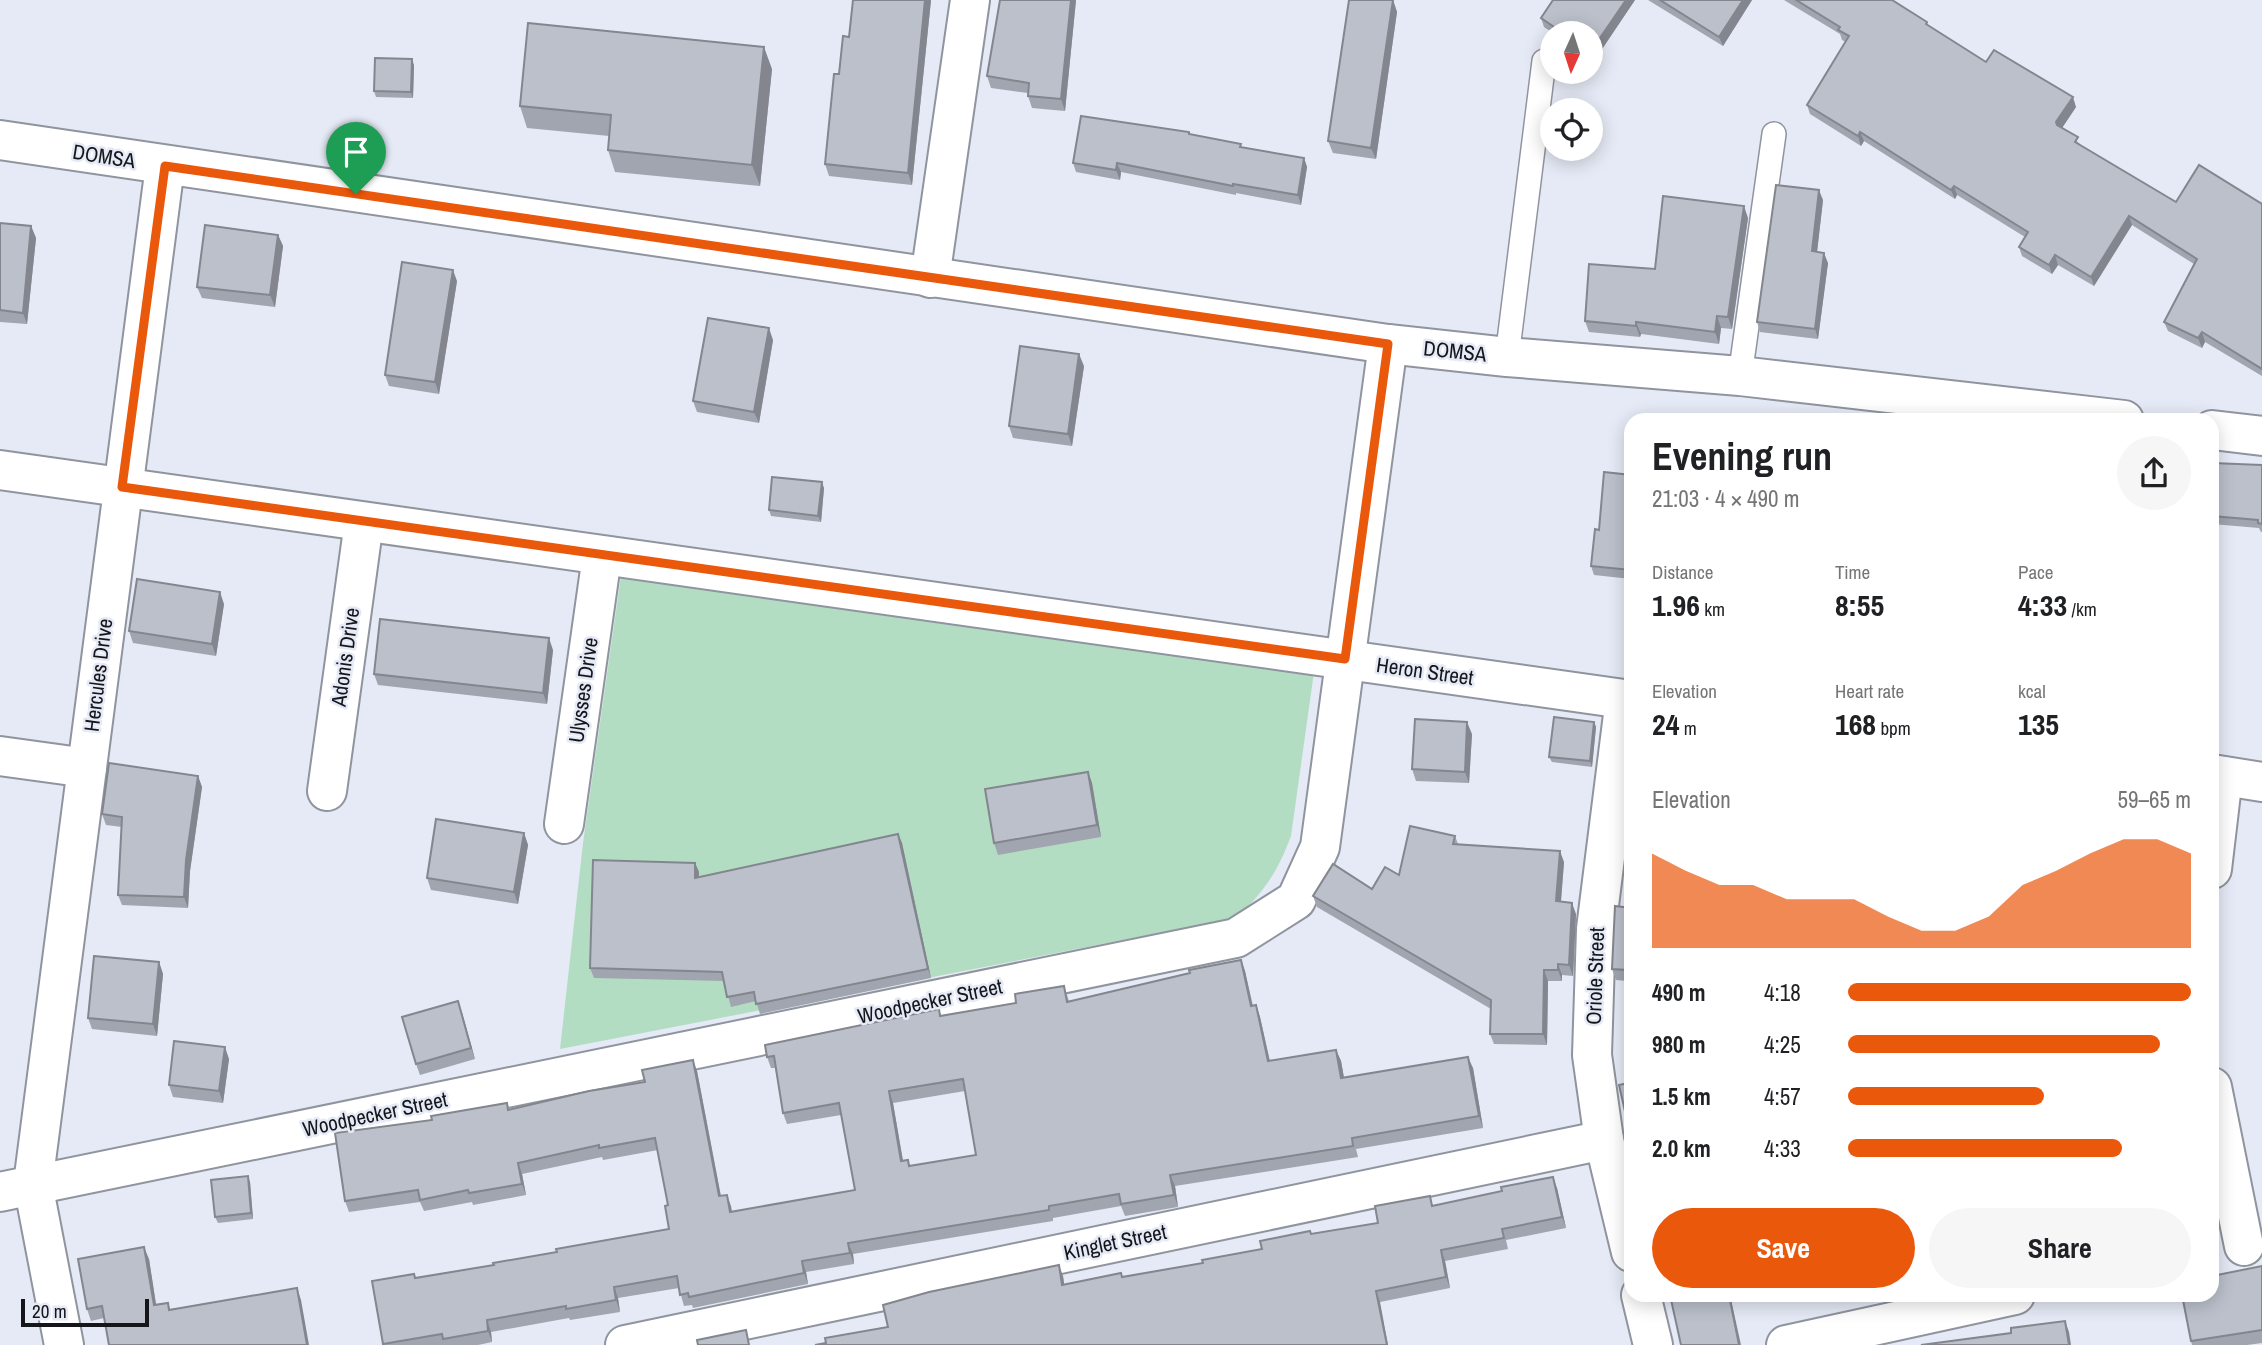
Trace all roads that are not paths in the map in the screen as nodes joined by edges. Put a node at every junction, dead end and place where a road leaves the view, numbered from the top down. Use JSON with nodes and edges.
{"nodes":[{"id":1,"x":970,"y":0,"type":"edge"},
{"id":2,"x":1541,"y":84,"type":"edge"},
{"id":3,"x":1774,"y":134,"type":"dead end"},
{"id":4,"x":0,"y":140,"type":"edge"},
{"id":5,"x":165,"y":166,"type":"junction"},
{"id":6,"x":930,"y":278,"type":"junction"},
{"id":7,"x":1388,"y":344,"type":"junction"},
{"id":8,"x":1507,"y":357,"type":"junction"},
{"id":9,"x":1740,"y":376,"type":"junction"},
{"id":10,"x":2063,"y":413,"type":"edge"},
{"id":11,"x":2219,"y":431,"type":"edge"},
{"id":12,"x":2262,"y":436,"type":"edge"},
{"id":13,"x":0,"y":470,"type":"edge"},
{"id":14,"x":122,"y":487,"type":"junction"},
{"id":15,"x":364,"y":522,"type":"junction"},
{"id":16,"x":602,"y":556,"type":"junction"},
{"id":17,"x":1345,"y":659,"type":"junction"},
{"id":18,"x":1624,"y":698,"type":"edge"},
{"id":19,"x":1624,"y":728,"type":"edge"},
{"id":20,"x":0,"y":756,"type":"edge"},
{"id":21,"x":87,"y":768,"type":"junction"},
{"id":22,"x":2219,"y":775,"type":"edge"},
{"id":23,"x":2262,"y":782,"type":"edge"},
{"id":24,"x":327,"y":791,"type":"dead end"},
{"id":25,"x":564,"y":824,"type":"dead end"},
{"id":26,"x":2219,"y":1128,"type":"edge"},
{"id":27,"x":1605,"y":1140,"type":"junction"},
{"id":28,"x":17,"y":1188,"type":"edge"},
{"id":29,"x":1624,"y":1222,"type":"edge"},
{"id":30,"x":2239,"y":1247,"type":"edge"},
{"id":31,"x":1643,"y":1302,"type":"edge"},
{"id":32,"x":1950,"y":1302,"type":"edge"},
{"id":33,"x":64,"y":1345,"type":"edge"},
{"id":34,"x":625,"y":1345,"type":"edge"},
{"id":35,"x":1653,"y":1345,"type":"edge"},
{"id":36,"x":1786,"y":1345,"type":"edge"}],
"edges":[{"from":1,"to":6,"type":"street"},
{"from":2,"to":8,"type":"lane"},
{"from":3,"to":9,"type":"lane"},
{"from":4,"to":5,"type":"street","name":"DOMSA"},
{"from":5,"to":6,"type":"street","name":"DOMSA"},
{"from":5,"to":14,"type":"street","name":"Hercules Drive"},
{"from":6,"to":7,"type":"street","name":"DOMSA"},
{"from":7,"to":8,"type":"street","name":"DOMSA"},
{"from":7,"to":17,"type":"street","name":"Woodpecker Street"},
{"from":8,"to":9,"type":"street","name":"DOMSA"},
{"from":9,"to":10,"type":"street","name":"DOMSA"},
{"from":11,"to":12,"type":"street"},
{"from":13,"to":14,"type":"street","name":"Heron Street"},
{"from":14,"to":15,"type":"street","name":"Heron Street"},
{"from":14,"to":21,"type":"street","name":"Hercules Drive"},
{"from":15,"to":16,"type":"street","name":"Heron Street"},
{"from":15,"to":24,"type":"street","name":"Adonis Drive"},
{"from":16,"to":17,"type":"street","name":"Heron Street"},
{"from":16,"to":25,"type":"street","name":"Ulysses Drive"},
{"from":17,"to":18,"type":"street","name":"Heron Street"},
{"from":17,"to":28,"type":"street","name":"Woodpecker Street"},
{"from":19,"to":27,"type":"street","name":"Oriole Street"},
{"from":20,"to":21,"type":"street"},
{"from":21,"to":28,"type":"street","name":"Hercules Drive"},
{"from":22,"to":23,"type":"street"},
{"from":26,"to":30,"type":"street"},
{"from":27,"to":29,"type":"street","name":"Oriole Street"},
{"from":27,"to":34,"type":"street","name":"Kinglet Street"},
{"from":28,"to":33,"type":"street","name":"Hercules Drive"},
{"from":31,"to":35,"type":"street"},
{"from":32,"to":36,"type":"street"}]}
